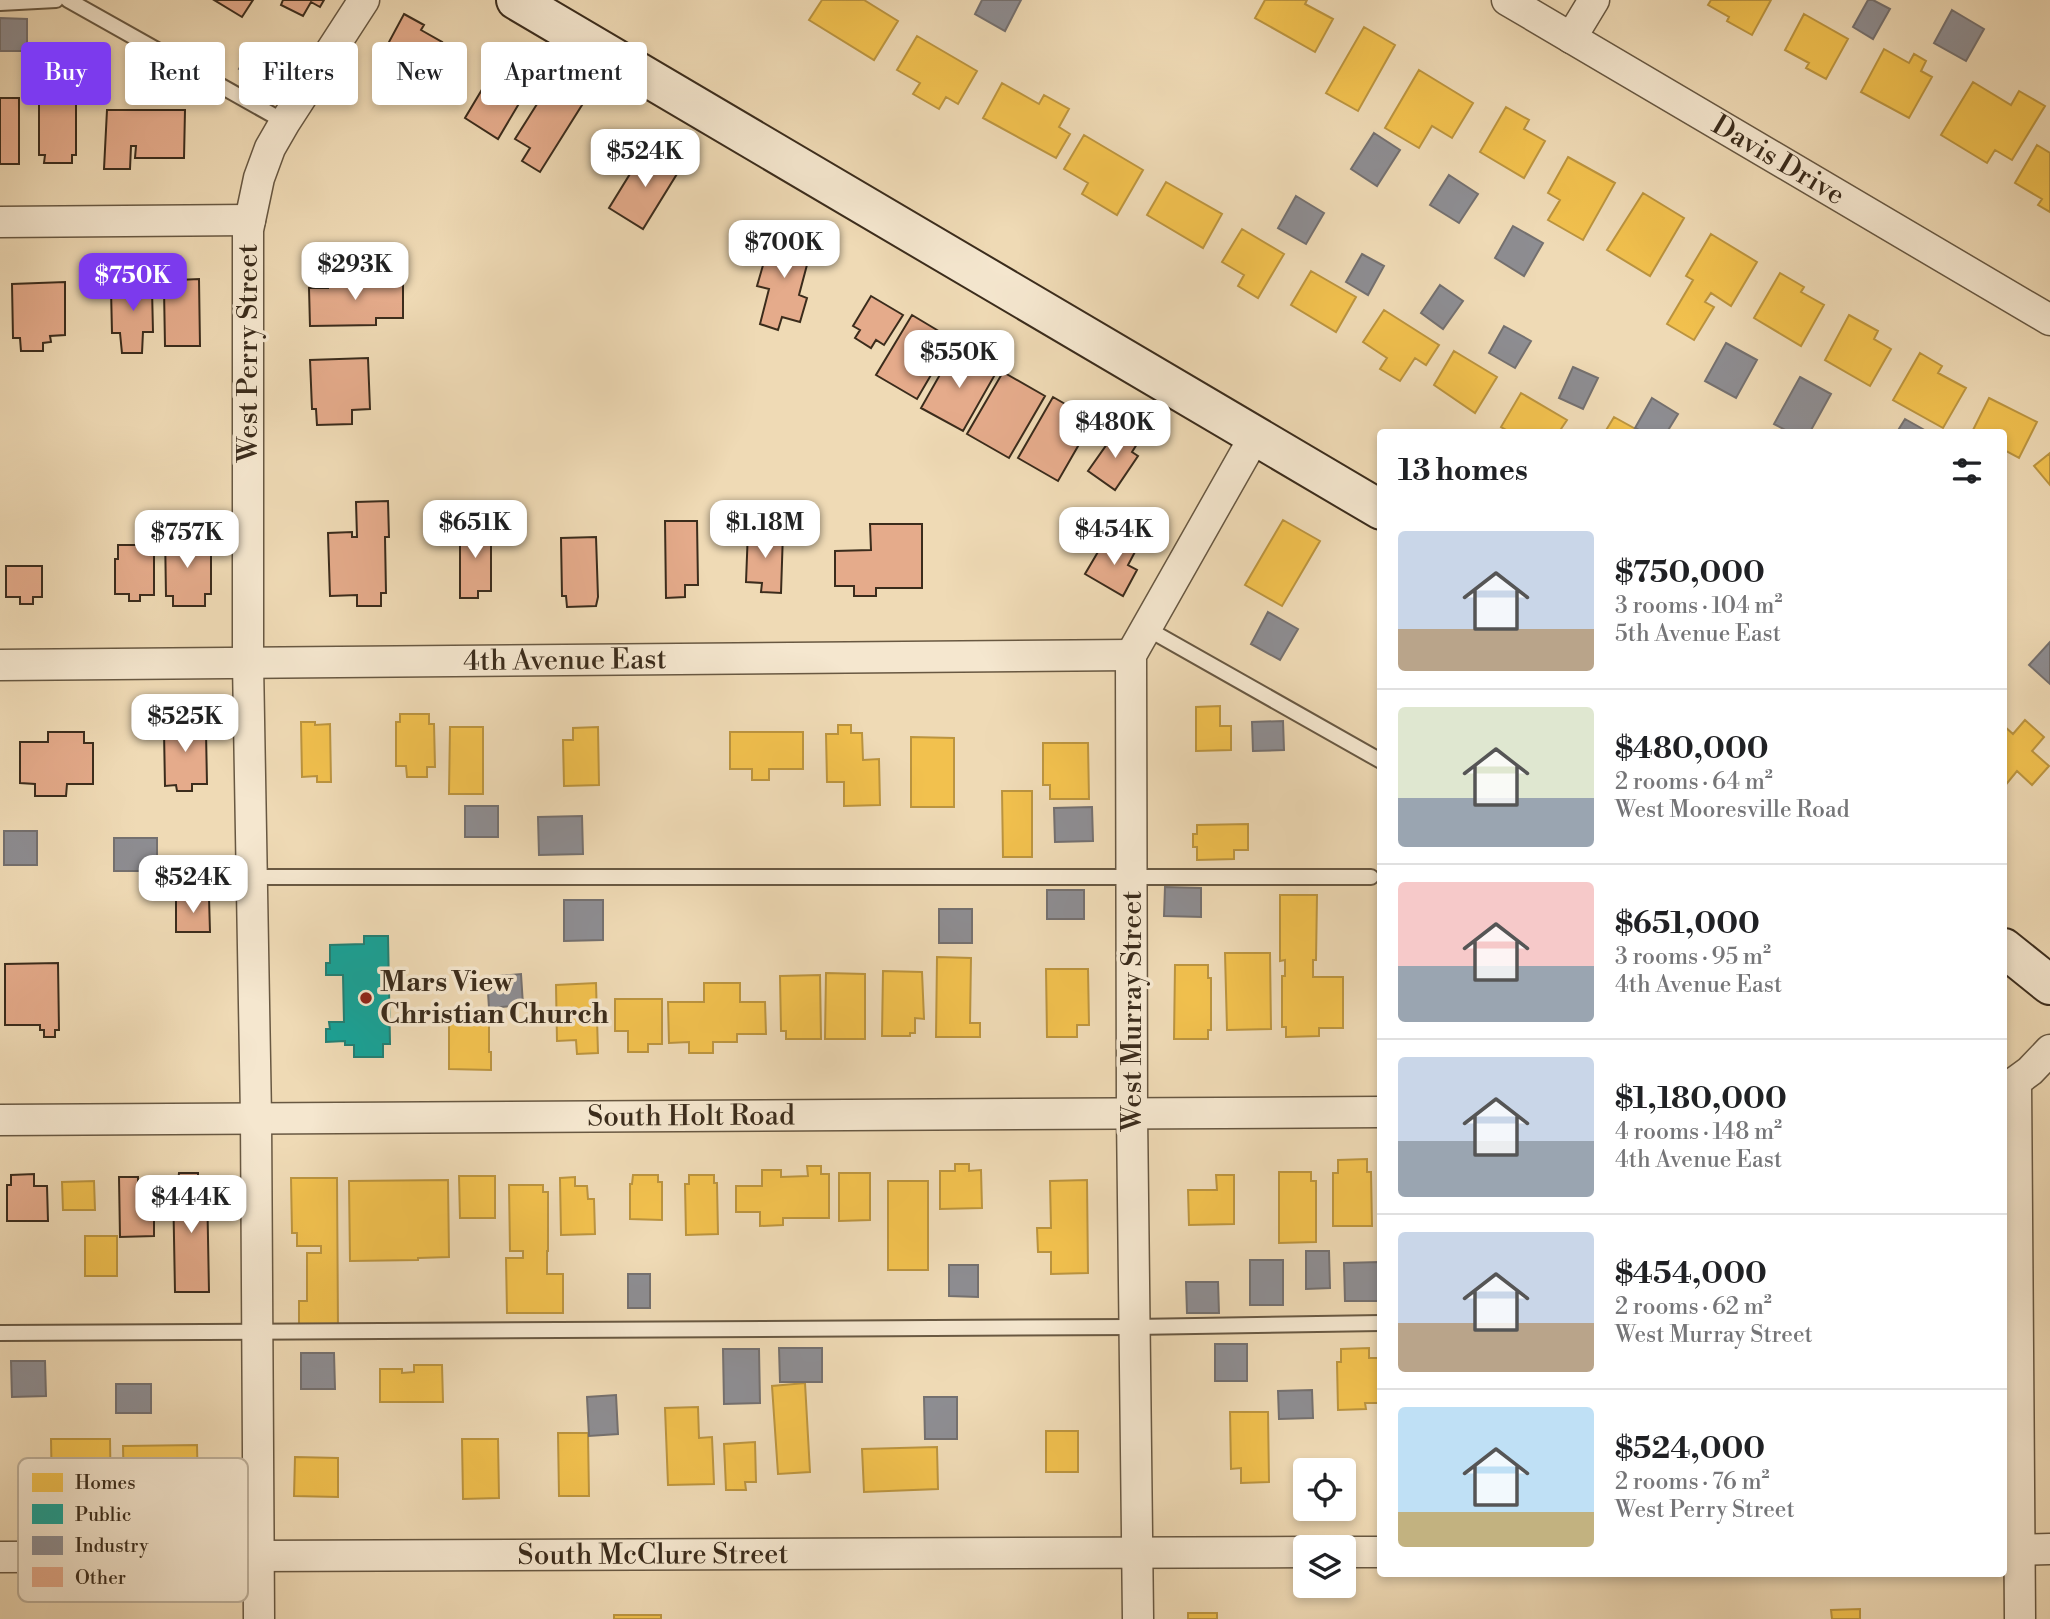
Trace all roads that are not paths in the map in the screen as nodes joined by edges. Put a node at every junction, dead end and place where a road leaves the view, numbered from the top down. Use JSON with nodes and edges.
{"nodes":[{"id":1,"x":56,"y":0,"type":"edge"},
{"id":2,"x":68,"y":0,"type":"edge"},
{"id":3,"x":363,"y":0,"type":"edge"},
{"id":4,"x":516,"y":0,"type":"edge"},
{"id":5,"x":1507,"y":0,"type":"edge"},
{"id":6,"x":1594,"y":0,"type":"edge"},
{"id":7,"x":0,"y":3,"type":"edge"},
{"id":8,"x":1572,"y":38,"type":"junction"},
{"id":9,"x":285,"y":122,"type":"junction"},
{"id":10,"x":250,"y":220,"type":"junction"},
{"id":11,"x":0,"y":222,"type":"edge"},
{"id":12,"x":2050,"y":320,"type":"edge"},
{"id":13,"x":1255,"y":436,"type":"junction"},
{"id":14,"x":1377,"y":508,"type":"edge"},
{"id":15,"x":1146,"y":628,"type":"junction"},
{"id":16,"x":1130,"y":655,"type":"junction"},
{"id":17,"x":248,"y":663,"type":"junction"},
{"id":18,"x":0,"y":665,"type":"edge"},
{"id":19,"x":1377,"y":759,"type":"edge"},
{"id":20,"x":251,"y":877,"type":"junction"},
{"id":21,"x":1131,"y":877,"type":"junction"},
{"id":22,"x":1371,"y":877,"type":"dead end"},
{"id":23,"x":2007,"y":950,"type":"edge"},
{"id":24,"x":2050,"y":985,"type":"edge"},
{"id":25,"x":2050,"y":1050,"type":"edge"},
{"id":26,"x":2010,"y":1086,"type":"edge"},
{"id":27,"x":1377,"y":1112,"type":"edge"},
{"id":28,"x":1132,"y":1114,"type":"junction"},
{"id":29,"x":256,"y":1118,"type":"junction"},
{"id":30,"x":0,"y":1120,"type":"edge"},
{"id":31,"x":2010,"y":1311,"type":"edge"},
{"id":32,"x":1377,"y":1323,"type":"edge"},
{"id":33,"x":1135,"y":1327,"type":"junction"},
{"id":34,"x":0,"y":1333,"type":"edge"},
{"id":35,"x":256,"y":1333,"type":"junction"},
{"id":36,"x":2012,"y":1549,"type":"edge"},
{"id":37,"x":2050,"y":1549,"type":"edge"},
{"id":38,"x":1293,"y":1552,"type":"edge"},
{"id":39,"x":1356,"y":1552,"type":"edge"},
{"id":40,"x":1377,"y":1552,"type":"edge"},
{"id":41,"x":1137,"y":1553,"type":"junction"},
{"id":42,"x":248,"y":1556,"type":"edge"},
{"id":43,"x":258,"y":1556,"type":"junction"},
{"id":44,"x":0,"y":1557,"type":"edge"},
{"id":45,"x":18,"y":1557,"type":"edge"},
{"id":46,"x":259,"y":1619,"type":"edge"},
{"id":47,"x":1138,"y":1619,"type":"edge"},
{"id":48,"x":2020,"y":1619,"type":"edge"}],
"edges":[{"from":1,"to":7,"type":"lane"},
{"from":2,"to":9,"type":"lane"},
{"from":3,"to":9,"type":"street","name":"West Perry Street"},
{"from":4,"to":13,"type":"main road"},
{"from":5,"to":8,"type":"street","name":"Davis Drive"},
{"from":6,"to":8,"type":"street"},
{"from":8,"to":12,"type":"street","name":"Davis Drive"},
{"from":9,"to":10,"type":"street","name":"West Perry Street"},
{"from":10,"to":11,"type":"street"},
{"from":10,"to":17,"type":"street","name":"West Perry Street"},
{"from":13,"to":14,"type":"main road"},
{"from":13,"to":15,"type":"street"},
{"from":15,"to":16,"type":"street"},
{"from":15,"to":19,"type":"lane"},
{"from":16,"to":17,"type":"street","name":"4th Avenue East"},
{"from":16,"to":21,"type":"street","name":"West Murray Street"},
{"from":17,"to":18,"type":"street","name":"4th Avenue East"},
{"from":17,"to":20,"type":"street","name":"West Perry Street"},
{"from":20,"to":21,"type":"lane"},
{"from":20,"to":29,"type":"street","name":"West Perry Street"},
{"from":21,"to":22,"type":"lane"},
{"from":21,"to":28,"type":"street","name":"West Murray Street"},
{"from":23,"to":24,"type":"main road"},
{"from":25,"to":26,"type":"street"},
{"from":26,"to":31,"type":"street"},
{"from":27,"to":28,"type":"street","name":"South Holt Road"},
{"from":28,"to":29,"type":"street","name":"South Holt Road"},
{"from":28,"to":33,"type":"street","name":"West Murray Street"},
{"from":29,"to":30,"type":"street","name":"South Holt Road"},
{"from":29,"to":35,"type":"street","name":"West Perry Street"},
{"from":31,"to":36,"type":"street"},
{"from":32,"to":33,"type":"lane"},
{"from":33,"to":35,"type":"lane"},
{"from":33,"to":41,"type":"street","name":"West Murray Street"},
{"from":34,"to":35,"type":"lane"},
{"from":35,"to":43,"type":"street","name":"West Perry Street"},
{"from":36,"to":37,"type":"street"},
{"from":36,"to":48,"type":"street"},
{"from":38,"to":41,"type":"street","name":"South McClure Street"},
{"from":39,"to":40,"type":"street"},
{"from":41,"to":43,"type":"street","name":"South McClure Street"},
{"from":41,"to":47,"type":"street","name":"West Murray Street"},
{"from":42,"to":43,"type":"street","name":"South McClure Street"},
{"from":43,"to":46,"type":"street","name":"West Perry Street"},
{"from":44,"to":45,"type":"street","name":"South McClure Street"}]}
